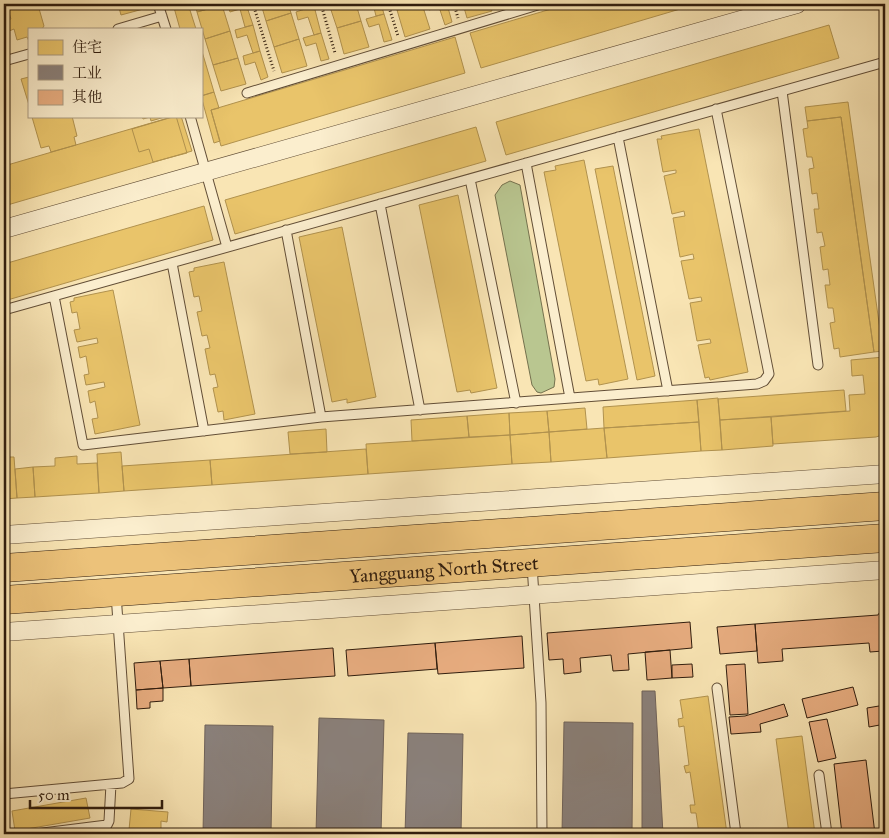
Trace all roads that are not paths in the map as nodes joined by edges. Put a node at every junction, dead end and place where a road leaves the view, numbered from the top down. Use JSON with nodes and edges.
{"nodes":[{"id":1,"x":158,"y":4,"type":"edge"},
{"id":2,"x":541,"y":4,"type":"edge"},
{"id":3,"x":797,"y":4,"type":"edge"},
{"id":4,"x":162,"y":16,"type":"junction"},
{"id":5,"x":121,"y":28,"type":"edge"},
{"id":6,"x":166,"y":28,"type":"edge"},
{"id":7,"x":28,"y":54,"type":"edge"},
{"id":8,"x":4,"y":61,"type":"edge"},
{"id":9,"x":885,"y":62,"type":"edge"},
{"id":10,"x":782,"y":91,"type":"junction"},
{"id":11,"x":247,"y":93,"type":"dead end"},
{"id":12,"x":716,"y":109,"type":"junction"},
{"id":13,"x":191,"y":118,"type":"edge"},
{"id":14,"x":618,"y":137,"type":"junction"},
{"id":15,"x":526,"y":163,"type":"junction"},
{"id":16,"x":206,"y":171,"type":"junction"},
{"id":17,"x":470,"y":179,"type":"junction"},
{"id":18,"x":380,"y":204,"type":"junction"},
{"id":19,"x":4,"y":229,"type":"edge"},
{"id":20,"x":286,"y":230,"type":"junction"},
{"id":21,"x":227,"y":247,"type":"junction"},
{"id":22,"x":172,"y":262,"type":"junction"},
{"id":23,"x":54,"y":296,"type":"junction"},
{"id":24,"x":4,"y":310,"type":"edge"},
{"id":25,"x":818,"y":365,"type":"dead end"},
{"id":26,"x":668,"y":391,"type":"junction"},
{"id":27,"x":570,"y":398,"type":"junction"},
{"id":28,"x":516,"y":402,"type":"junction"},
{"id":29,"x":420,"y":410,"type":"junction"},
{"id":30,"x":321,"y":417,"type":"junction"},
{"id":31,"x":204,"y":431,"type":"junction"},
{"id":32,"x":885,"y":474,"type":"edge"},
{"id":33,"x":885,"y":506,"type":"edge"},
{"id":34,"x":4,"y":535,"type":"edge"},
{"id":35,"x":885,"y":538,"type":"edge"},
{"id":36,"x":532,"y":564,"type":"junction"},
{"id":37,"x":4,"y":568,"type":"edge"},
{"id":38,"x":885,"y":570,"type":"edge"},
{"id":39,"x":116,"y":592,"type":"junction"},
{"id":40,"x":534,"y":595,"type":"junction"},
{"id":41,"x":4,"y":600,"type":"edge"},
{"id":42,"x":119,"y":624,"type":"junction"},
{"id":43,"x":4,"y":632,"type":"edge"},
{"id":44,"x":717,"y":688,"type":"dead end"},
{"id":45,"x":819,"y":775,"type":"dead end"},
{"id":46,"x":111,"y":784,"type":"junction"},
{"id":47,"x":4,"y":794,"type":"edge"},
{"id":48,"x":107,"y":824,"type":"junction"},
{"id":49,"x":35,"y":834,"type":"edge"},
{"id":50,"x":108,"y":834,"type":"edge"},
{"id":51,"x":542,"y":834,"type":"edge"},
{"id":52,"x":736,"y":834,"type":"edge"},
{"id":53,"x":827,"y":834,"type":"edge"}],
"edges":[{"from":1,"to":4,"type":"lane"},
{"from":2,"to":11,"type":"lane"},
{"from":3,"to":16,"type":"street"},
{"from":4,"to":5,"type":"lane"},
{"from":4,"to":6,"type":"lane"},
{"from":7,"to":8,"type":"lane"},
{"from":9,"to":10,"type":"lane"},
{"from":10,"to":12,"type":"lane"},
{"from":10,"to":25,"type":"lane"},
{"from":12,"to":14,"type":"lane"},
{"from":12,"to":26,"type":"lane"},
{"from":13,"to":16,"type":"lane"},
{"from":14,"to":15,"type":"lane"},
{"from":14,"to":26,"type":"lane"},
{"from":15,"to":17,"type":"lane"},
{"from":15,"to":27,"type":"lane"},
{"from":16,"to":19,"type":"street"},
{"from":16,"to":21,"type":"lane"},
{"from":17,"to":18,"type":"lane"},
{"from":17,"to":28,"type":"lane"},
{"from":18,"to":20,"type":"lane"},
{"from":18,"to":29,"type":"lane"},
{"from":20,"to":21,"type":"lane"},
{"from":20,"to":30,"type":"lane"},
{"from":21,"to":22,"type":"lane"},
{"from":22,"to":23,"type":"lane"},
{"from":22,"to":31,"type":"lane"},
{"from":23,"to":24,"type":"lane"},
{"from":23,"to":31,"type":"lane"},
{"from":26,"to":27,"type":"lane"},
{"from":27,"to":28,"type":"lane"},
{"from":28,"to":29,"type":"lane"},
{"from":29,"to":30,"type":"lane"},
{"from":30,"to":31,"type":"lane"},
{"from":32,"to":34,"type":"street"},
{"from":33,"to":37,"type":"highway","name":"Yangguang North Street"},
{"from":35,"to":36,"type":"highway","name":"Yangguang North Street"},
{"from":36,"to":39,"type":"highway","name":"Yangguang North Street"},
{"from":36,"to":40,"type":"lane"},
{"from":38,"to":40,"type":"street"},
{"from":39,"to":41,"type":"highway","name":"Yangguang North Street"},
{"from":39,"to":42,"type":"lane"},
{"from":40,"to":42,"type":"street"},
{"from":40,"to":51,"type":"lane"},
{"from":42,"to":43,"type":"street"},
{"from":42,"to":46,"type":"lane"},
{"from":44,"to":52,"type":"lane"},
{"from":45,"to":53,"type":"lane"},
{"from":46,"to":47,"type":"lane"},
{"from":46,"to":48,"type":"lane"},
{"from":48,"to":49,"type":"lane"},
{"from":48,"to":50,"type":"lane"}]}
